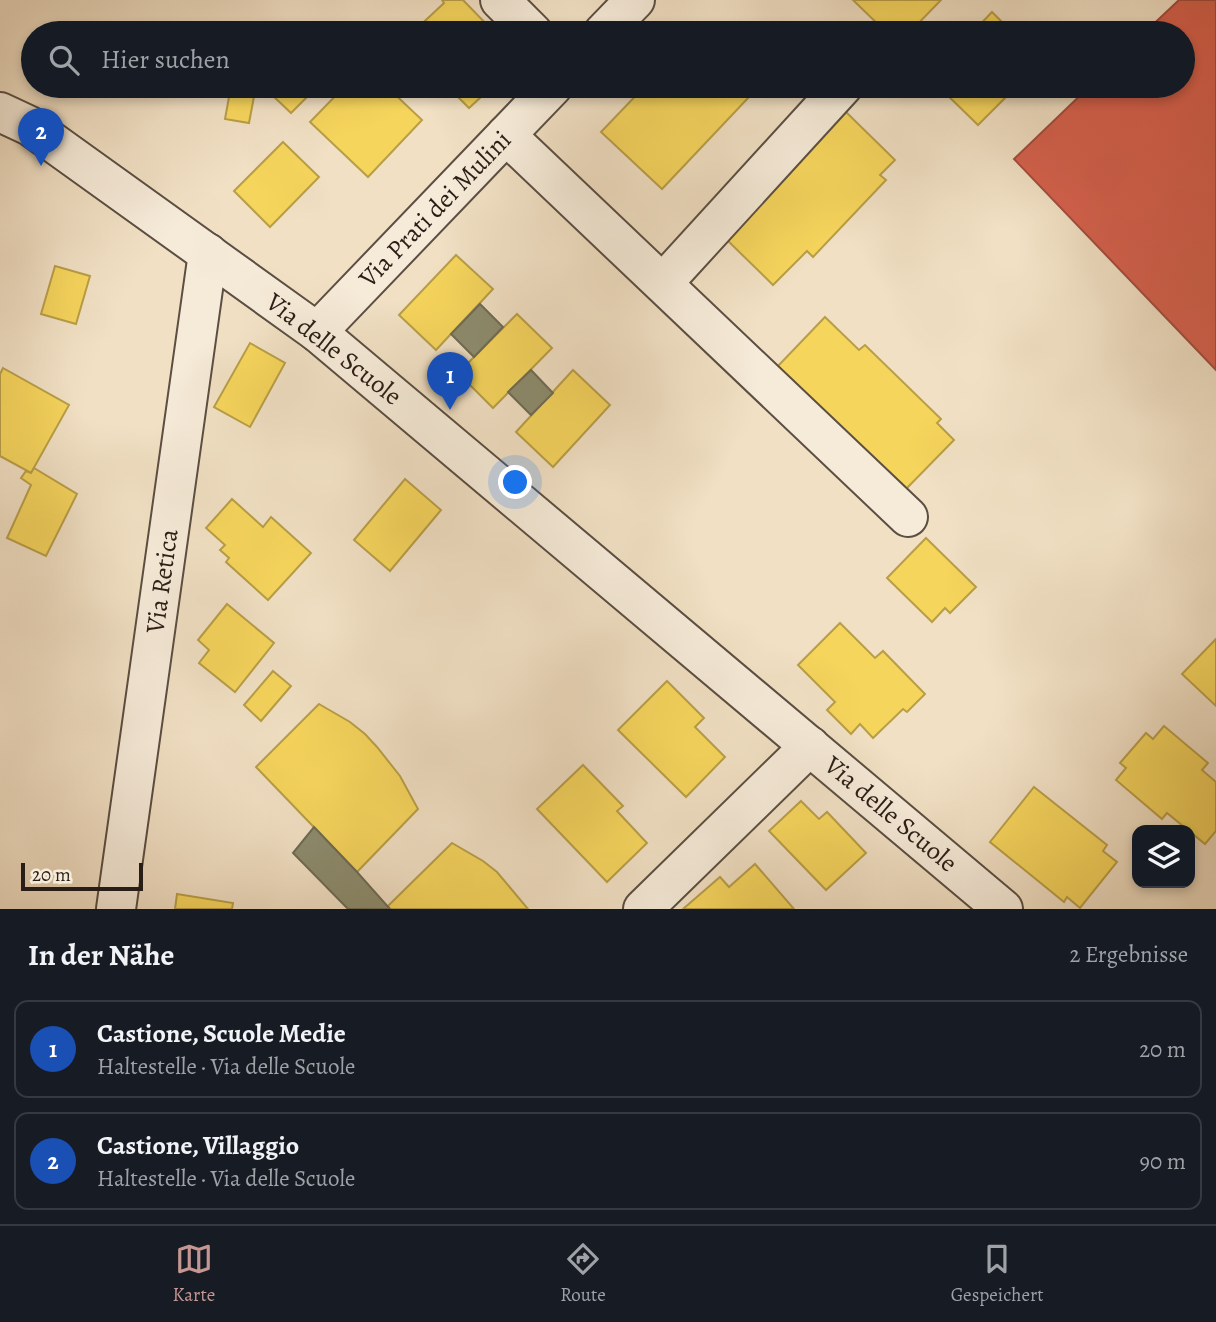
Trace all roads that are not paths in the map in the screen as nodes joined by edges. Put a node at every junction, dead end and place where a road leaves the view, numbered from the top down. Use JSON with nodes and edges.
{"nodes":[{"id":1,"x":500,"y":0,"type":"edge"},
{"id":2,"x":635,"y":0,"type":"edge"},
{"id":3,"x":521,"y":21,"type":"edge"},
{"id":4,"x":615,"y":21,"type":"edge"},
{"id":5,"x":541,"y":98,"type":"edge"},
{"id":6,"x":832,"y":98,"type":"edge"},
{"id":7,"x":0,"y":112,"type":"edge"},
{"id":8,"x":506,"y":135,"type":"junction"},
{"id":9,"x":208,"y":253,"type":"junction"},
{"id":10,"x":663,"y":283,"type":"junction"},
{"id":11,"x":317,"y":332,"type":"junction"},
{"id":12,"x":908,"y":517,"type":"dead end"},
{"id":13,"x":810,"y":746,"type":"junction"},
{"id":14,"x":116,"y":909,"type":"edge"},
{"id":15,"x":643,"y":909,"type":"edge"},
{"id":16,"x":1003,"y":909,"type":"edge"}],
"edges":[{"from":1,"to":3,"type":"street"},
{"from":2,"to":4,"type":"street"},
{"from":5,"to":8,"type":"street","name":"Via Prati dei Mulini"},
{"from":6,"to":10,"type":"street"},
{"from":7,"to":9,"type":"street","name":"Via delle Scuole"},
{"from":8,"to":10,"type":"street"},
{"from":8,"to":11,"type":"street","name":"Via Prati dei Mulini"},
{"from":9,"to":11,"type":"street","name":"Via delle Scuole"},
{"from":9,"to":14,"type":"street","name":"Via Retica"},
{"from":10,"to":12,"type":"street"},
{"from":11,"to":13,"type":"street","name":"Via delle Scuole"},
{"from":13,"to":15,"type":"street","name":"Via delle Scuole"},
{"from":13,"to":16,"type":"street","name":"Via delle Scuole"}]}
